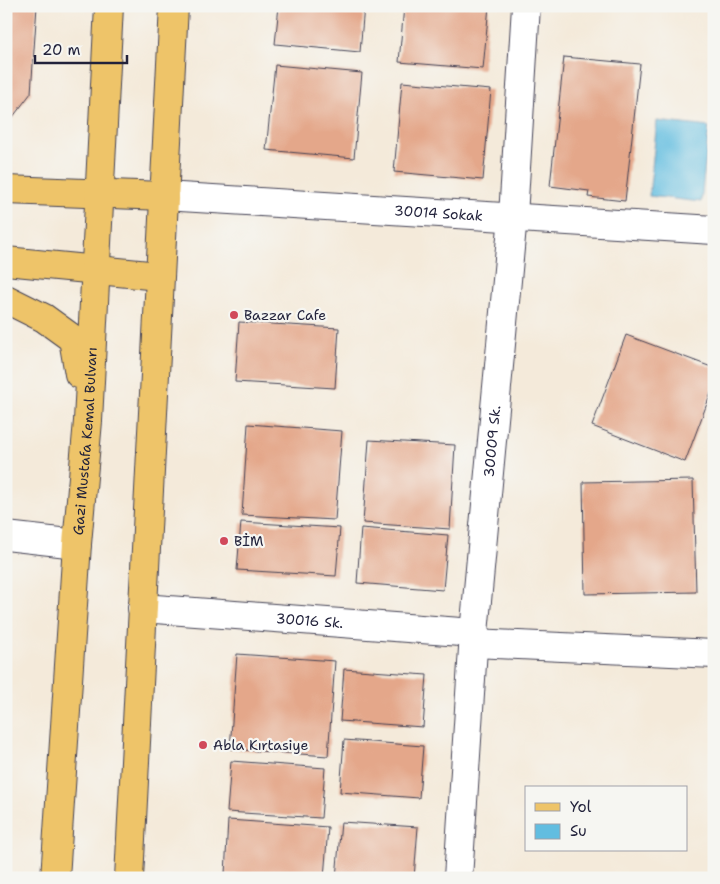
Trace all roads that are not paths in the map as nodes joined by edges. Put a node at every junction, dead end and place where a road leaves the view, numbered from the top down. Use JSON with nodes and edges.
{"nodes":[{"id":1,"x":109,"y":6,"type":"edge"},
{"id":2,"x":174,"y":6,"type":"edge"},
{"id":3,"x":526,"y":6,"type":"edge"},
{"id":4,"x":6,"y":190,"type":"edge"},
{"id":5,"x":98,"y":194,"type":"junction"},
{"id":6,"x":164,"y":196,"type":"junction"},
{"id":7,"x":513,"y":216,"type":"junction"},
{"id":8,"x":714,"y":230,"type":"edge"},
{"id":9,"x":6,"y":261,"type":"edge"},
{"id":10,"x":94,"y":270,"type":"junction"},
{"id":11,"x":159,"y":276,"type":"junction"},
{"id":12,"x":6,"y":299,"type":"edge"},
{"id":13,"x":88,"y":421,"type":"junction"},
{"id":14,"x":6,"y":536,"type":"edge"},
{"id":15,"x":77,"y":544,"type":"junction"},
{"id":16,"x":142,"y":608,"type":"junction"},
{"id":17,"x":474,"y":638,"type":"junction"},
{"id":18,"x":714,"y":654,"type":"edge"},
{"id":19,"x":55,"y":878,"type":"edge"},
{"id":20,"x":129,"y":878,"type":"edge"},
{"id":21,"x":458,"y":878,"type":"edge"}],
"edges":[{"from":1,"to":5,"type":"main road","name":"Gazi Mustafa Kemal Bulvarı"},
{"from":2,"to":6,"type":"main road"},
{"from":3,"to":7,"type":"street","name":"30009 Sk."},
{"from":4,"to":5,"type":"main road"},
{"from":5,"to":6,"type":"main road"},
{"from":5,"to":10,"type":"main road","name":"Gazi Mustafa Kemal Bulvarı"},
{"from":6,"to":7,"type":"street","name":"30014 Sokak"},
{"from":6,"to":11,"type":"main road"},
{"from":7,"to":8,"type":"street","name":"30014 Sokak"},
{"from":7,"to":17,"type":"street","name":"30009 Sk."},
{"from":9,"to":10,"type":"main road"},
{"from":10,"to":11,"type":"main road"},
{"from":10,"to":13,"type":"main road","name":"Gazi Mustafa Kemal Bulvarı"},
{"from":11,"to":16,"type":"main road"},
{"from":12,"to":13,"type":"main road"},
{"from":13,"to":15,"type":"main road","name":"Gazi Mustafa Kemal Bulvarı"},
{"from":14,"to":15,"type":"street"},
{"from":15,"to":19,"type":"main road","name":"Gazi Mustafa Kemal Bulvarı"},
{"from":16,"to":17,"type":"street","name":"30016 Sk."},
{"from":16,"to":20,"type":"main road"},
{"from":17,"to":18,"type":"street","name":"30016 Sk."},
{"from":17,"to":21,"type":"street","name":"30009 Sk."}]}
